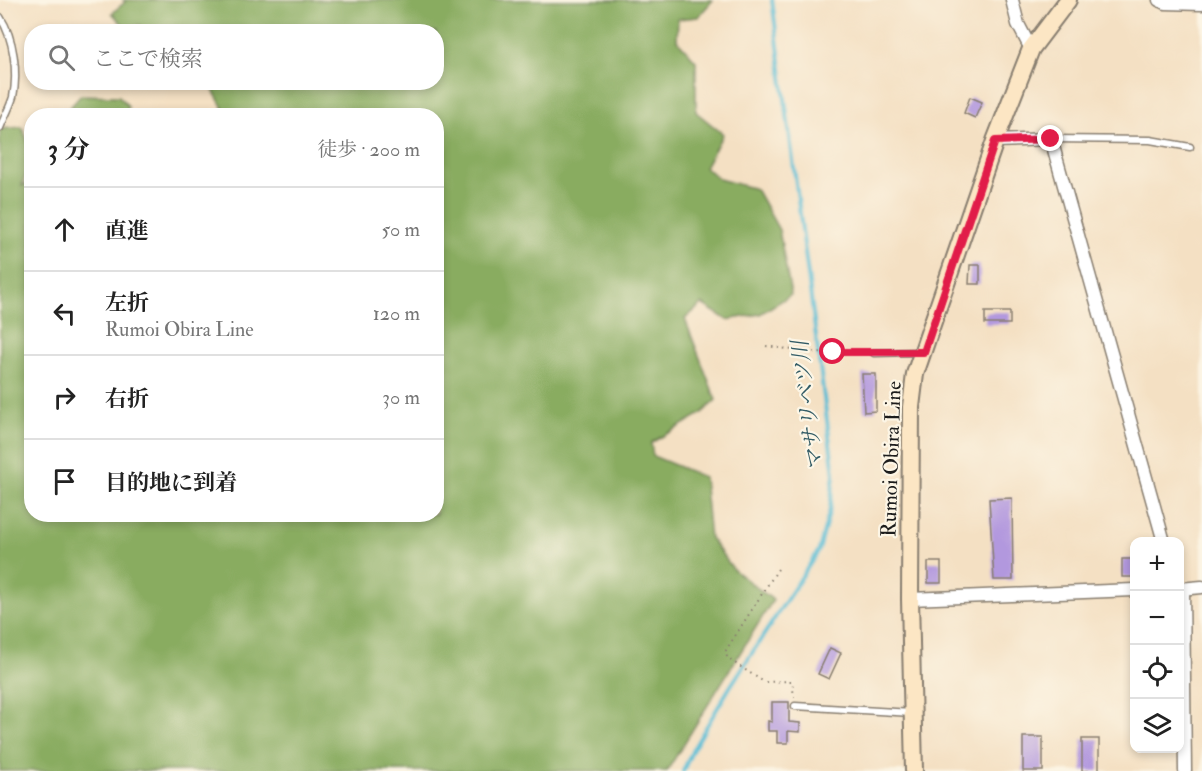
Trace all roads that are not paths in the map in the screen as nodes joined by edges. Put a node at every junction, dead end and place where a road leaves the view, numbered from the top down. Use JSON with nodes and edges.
{"nodes":[{"id":1,"x":1012,"y":0,"type":"edge"},
{"id":2,"x":1068,"y":0,"type":"edge"},
{"id":3,"x":1159,"y":0,"type":"edge"},
{"id":4,"x":1202,"y":4,"type":"edge"},
{"id":5,"x":0,"y":17,"type":"edge"},
{"id":6,"x":1031,"y":49,"type":"junction"},
{"id":7,"x":0,"y":128,"type":"edge"},
{"id":8,"x":1051,"y":139,"type":"junction"},
{"id":9,"x":995,"y":141,"type":"junction"},
{"id":10,"x":1190,"y":147,"type":"dead end"},
{"id":11,"x":924,"y":352,"type":"junction"},
{"id":12,"x":874,"y":353,"type":"road end"},
{"id":13,"x":1163,"y":537,"type":"edge"},
{"id":14,"x":1202,"y":587,"type":"edge"},
{"id":15,"x":1184,"y":589,"type":"edge"},
{"id":16,"x":1130,"y":590,"type":"edge"},
{"id":17,"x":1181,"y":591,"type":"edge"},
{"id":18,"x":910,"y":599,"type":"junction"},
{"id":19,"x":795,"y":706,"type":"road end"},
{"id":20,"x":913,"y":713,"type":"junction"},
{"id":21,"x":914,"y":771,"type":"edge"},
{"id":22,"x":1185,"y":771,"type":"edge"}],
"edges":[{"from":1,"to":6,"type":"street"},
{"from":2,"to":6,"type":"main road","name":"Rumoi Obira Line"},
{"from":3,"to":4,"type":"street"},
{"from":5,"to":7,"type":"lane"},
{"from":6,"to":9,"type":"main road","name":"Rumoi Obira Line"},
{"from":8,"to":9,"type":"street"},
{"from":8,"to":10,"type":"lane"},
{"from":8,"to":13,"type":"street"},
{"from":9,"to":11,"type":"main road","name":"Rumoi Obira Line"},
{"from":11,"to":12,"type":"lane"},
{"from":11,"to":18,"type":"main road","name":"Rumoi Obira Line"},
{"from":14,"to":15,"type":"street"},
{"from":16,"to":18,"type":"street"},
{"from":17,"to":22,"type":"street"},
{"from":18,"to":20,"type":"main road","name":"Rumoi Obira Line"},
{"from":19,"to":20,"type":"lane"},
{"from":20,"to":21,"type":"main road","name":"Rumoi Obira Line"}]}
